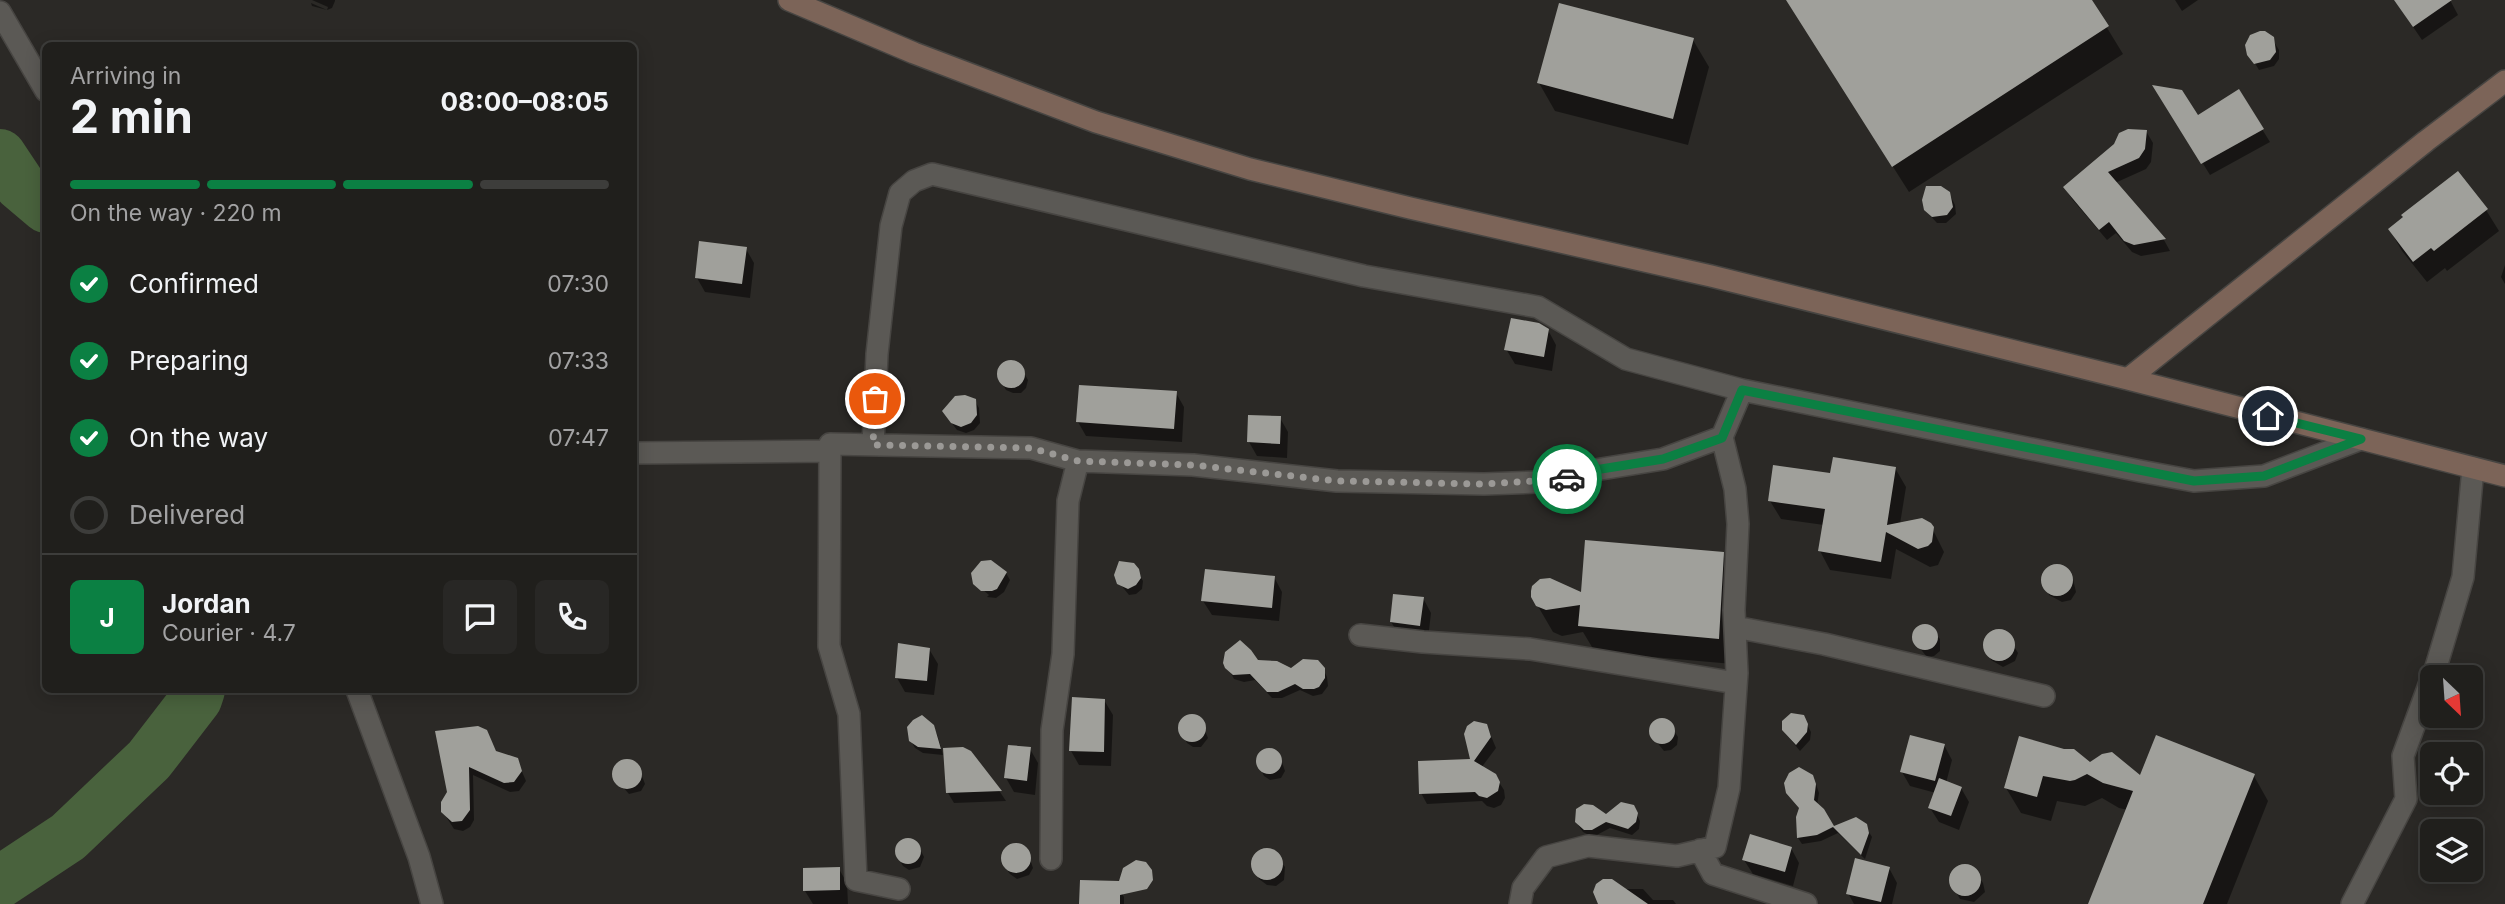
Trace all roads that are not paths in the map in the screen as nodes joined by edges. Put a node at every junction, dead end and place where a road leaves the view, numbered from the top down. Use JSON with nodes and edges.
{"nodes":[{"id":1,"x":789,"y":0,"type":"edge"},
{"id":2,"x":0,"y":12,"type":"edge"},
{"id":3,"x":2505,"y":81,"type":"edge"},
{"id":4,"x":42,"y":84,"type":"edge"},
{"id":5,"x":2128,"y":379,"type":"junction"},
{"id":6,"x":1742,"y":390,"type":"junction"},
{"id":7,"x":1722,"y":438,"type":"junction"},
{"id":8,"x":2361,"y":439,"type":"junction"},
{"id":9,"x":873,"y":445,"type":"junction"},
{"id":10,"x":830,"y":451,"type":"junction"},
{"id":11,"x":637,"y":453,"type":"edge"},
{"id":12,"x":1078,"y":461,"type":"junction"},
{"id":13,"x":2473,"y":468,"type":"junction"},
{"id":14,"x":2505,"y":476,"type":"edge"},
{"id":15,"x":1735,"y":627,"type":"junction"},
{"id":16,"x":1360,"y":635,"type":"dead end"},
{"id":17,"x":2436,"y":665,"type":"edge"},
{"id":18,"x":1736,"y":683,"type":"junction"},
{"id":19,"x":358,"y":693,"type":"edge"},
{"id":20,"x":2044,"y":696,"type":"dead end"},
{"id":21,"x":2420,"y":710,"type":"edge"},
{"id":22,"x":1700,"y":850,"type":"junction"},
{"id":23,"x":1051,"y":859,"type":"dead end"},
{"id":24,"x":899,"y":889,"type":"dead end"},
{"id":25,"x":432,"y":904,"type":"edge"},
{"id":26,"x":1520,"y":904,"type":"edge"},
{"id":27,"x":1806,"y":904,"type":"edge"},
{"id":28,"x":2352,"y":904,"type":"edge"}],
"edges":[{"from":1,"to":5,"type":"main road"},
{"from":2,"to":4,"type":"street"},
{"from":3,"to":5,"type":"main road"},
{"from":5,"to":8,"type":"main road"},
{"from":6,"to":7,"type":"street"},
{"from":6,"to":8,"type":"street"},
{"from":6,"to":9,"type":"street"},
{"from":7,"to":12,"type":"street"},
{"from":7,"to":15,"type":"street"},
{"from":8,"to":13,"type":"main road"},
{"from":9,"to":10,"type":"street"},
{"from":9,"to":12,"type":"street"},
{"from":10,"to":11,"type":"street"},
{"from":10,"to":24,"type":"street"},
{"from":12,"to":23,"type":"street"},
{"from":13,"to":14,"type":"main road"},
{"from":13,"to":17,"type":"street"},
{"from":15,"to":18,"type":"street"},
{"from":15,"to":20,"type":"street"},
{"from":16,"to":18,"type":"street"},
{"from":18,"to":22,"type":"street"},
{"from":19,"to":25,"type":"street"},
{"from":21,"to":28,"type":"street"},
{"from":22,"to":26,"type":"street"},
{"from":22,"to":27,"type":"street"}]}
